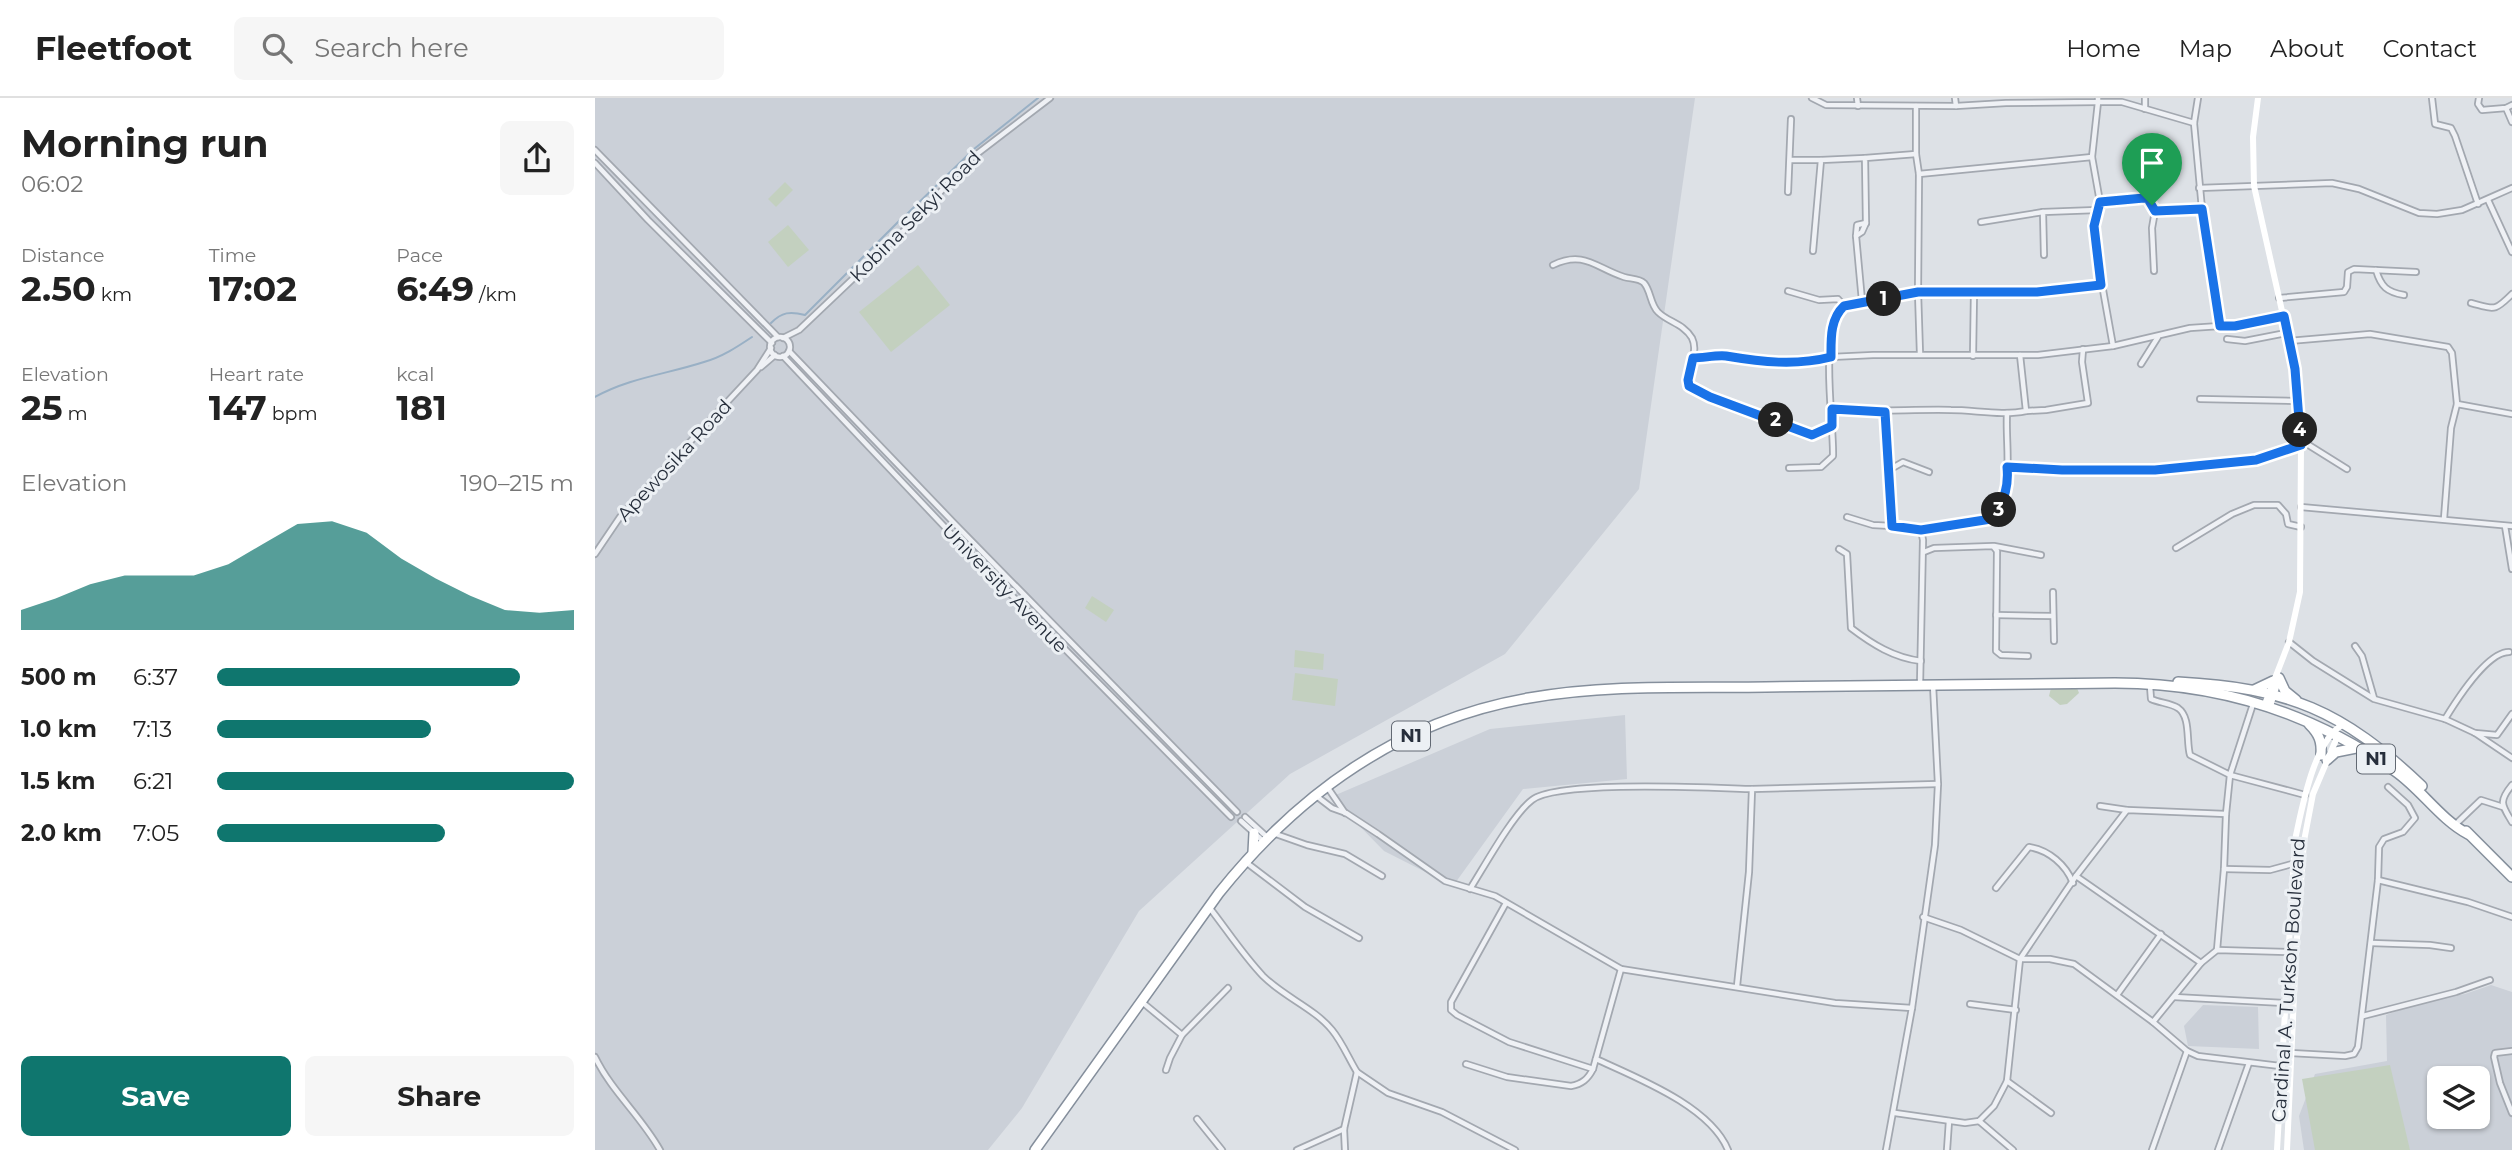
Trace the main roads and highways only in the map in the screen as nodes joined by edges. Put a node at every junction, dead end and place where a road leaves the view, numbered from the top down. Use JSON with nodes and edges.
{"nodes":[{"id":1,"x":2131,"y":683,"type":"junction"},
{"id":2,"x":2254,"y":690,"type":"junction"},
{"id":3,"x":2297,"y":701,"type":"junction"},
{"id":4,"x":2305,"y":721,"type":"junction"},
{"id":5,"x":2337,"y":728,"type":"junction"},
{"id":6,"x":2361,"y":749,"type":"junction"},
{"id":7,"x":2467,"y":834,"type":"junction"},
{"id":8,"x":1270,"y":835,"type":"junction"},
{"id":9,"x":1253,"y":853,"type":"junction"},
{"id":10,"x":2512,"y":877,"type":"edge"},
{"id":11,"x":1035,"y":1150,"type":"edge"}],
"edges":[{"from":1,"to":2,"type":"highway","number":"N1"},
{"from":1,"to":4,"type":"highway","number":"N1"},
{"from":1,"to":8,"type":"highway","number":"N1"},
{"from":2,"to":3,"type":"highway","number":"N1"},
{"from":2,"to":3,"type":"highway"},
{"from":3,"to":5,"type":"highway","number":"N1"},
{"from":4,"to":5,"type":"highway","number":"N1"},
{"from":4,"to":6,"type":"highway"},
{"from":5,"to":6,"type":"highway","number":"N1"},
{"from":5,"to":7,"type":"highway","number":"N1"},
{"from":6,"to":7,"type":"highway","number":"N1"},
{"from":7,"to":10,"type":"highway","number":"N1"},
{"from":8,"to":9,"type":"highway","number":"N1"},
{"from":8,"to":9,"type":"highway"},
{"from":9,"to":11,"type":"highway","number":"N1"}]}
